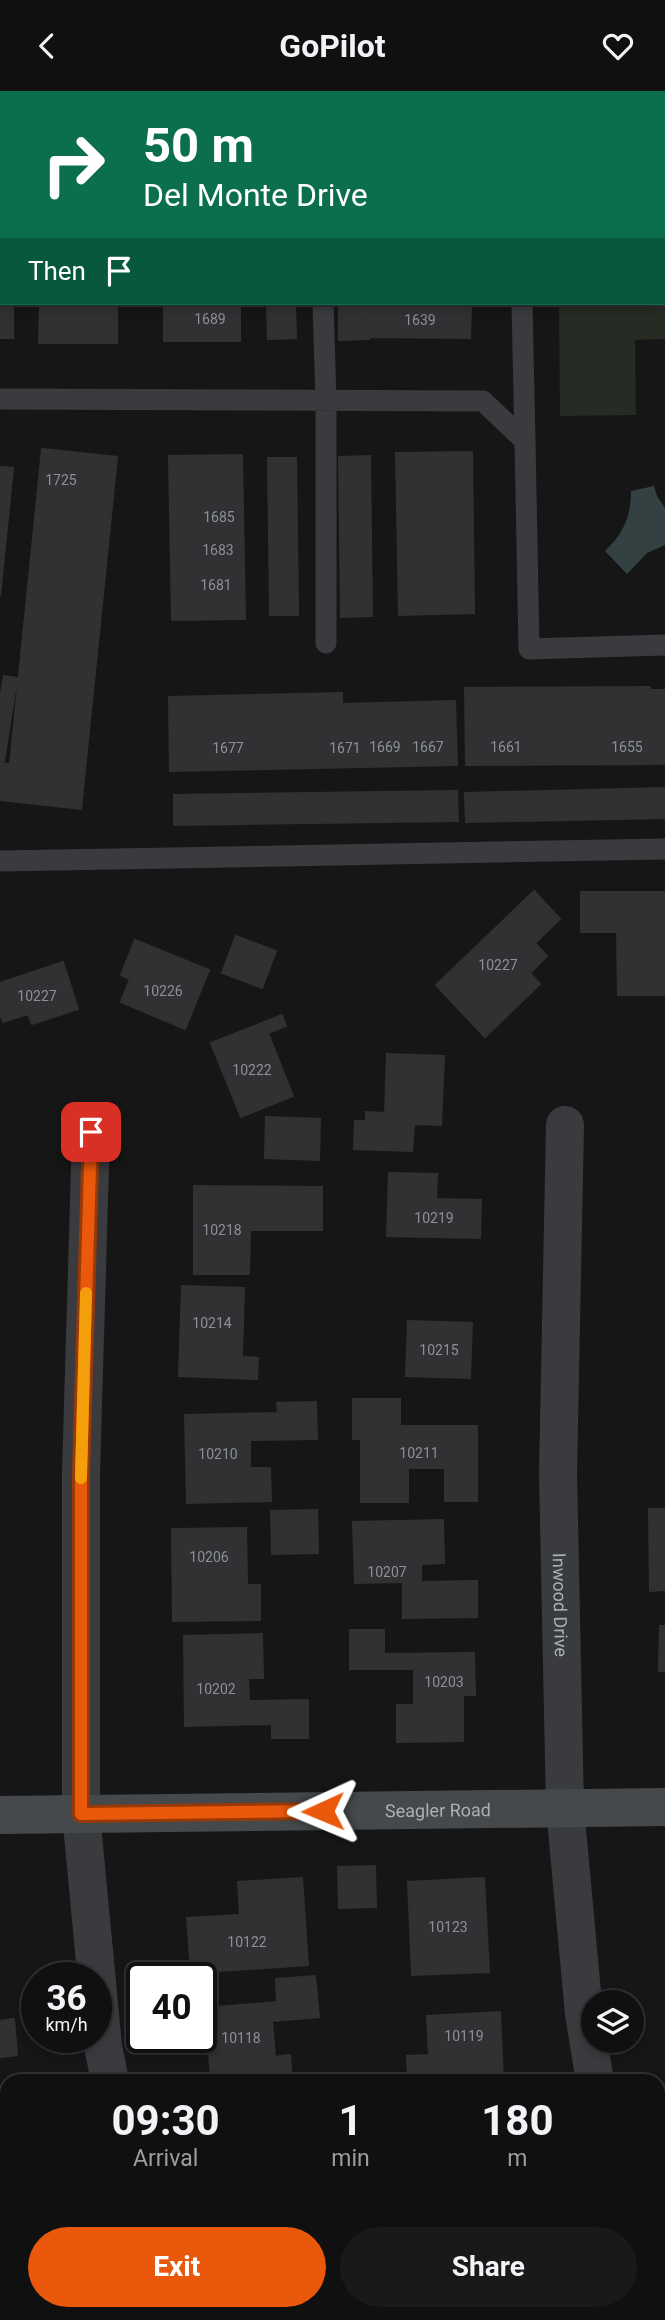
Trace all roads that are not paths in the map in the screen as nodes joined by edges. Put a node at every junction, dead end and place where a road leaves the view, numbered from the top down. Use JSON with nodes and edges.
{"nodes":[{"id":1,"x":323,"y":305,"type":"edge"},
{"id":2,"x":522,"y":305,"type":"edge"},
{"id":3,"x":0,"y":400,"type":"edge"},
{"id":4,"x":326,"y":400,"type":"junction"},
{"id":5,"x":525,"y":441,"type":"junction"},
{"id":6,"x":326,"y":643,"type":"dead end"},
{"id":7,"x":665,"y":645,"type":"edge"},
{"id":8,"x":665,"y":849,"type":"edge"},
{"id":9,"x":0,"y":861,"type":"edge"},
{"id":10,"x":565,"y":1125,"type":"dead end"},
{"id":11,"x":91,"y":1132,"type":"dead end"},
{"id":12,"x":665,"y":1807,"type":"edge"},
{"id":13,"x":565,"y":1808,"type":"junction"},
{"id":14,"x":81,"y":1814,"type":"junction"},
{"id":15,"x":0,"y":1815,"type":"edge"},
{"id":16,"x":109,"y":2074,"type":"edge"},
{"id":17,"x":594,"y":2074,"type":"edge"}],
"edges":[{"from":1,"to":4,"type":"lane"},
{"from":2,"to":5,"type":"lane"},
{"from":3,"to":4,"type":"lane"},
{"from":4,"to":5,"type":"lane"},
{"from":4,"to":6,"type":"lane"},
{"from":5,"to":7,"type":"lane"},
{"from":8,"to":9,"type":"lane"},
{"from":10,"to":13,"type":"street","name":"Inwood Drive"},
{"from":11,"to":14,"type":"street"},
{"from":12,"to":13,"type":"street","name":"Seagler Road"},
{"from":13,"to":14,"type":"street","name":"Seagler Road"},
{"from":13,"to":17,"type":"street","name":"Inwood Drive"},
{"from":14,"to":15,"type":"street","name":"Seagler Road"},
{"from":14,"to":16,"type":"street"}]}
